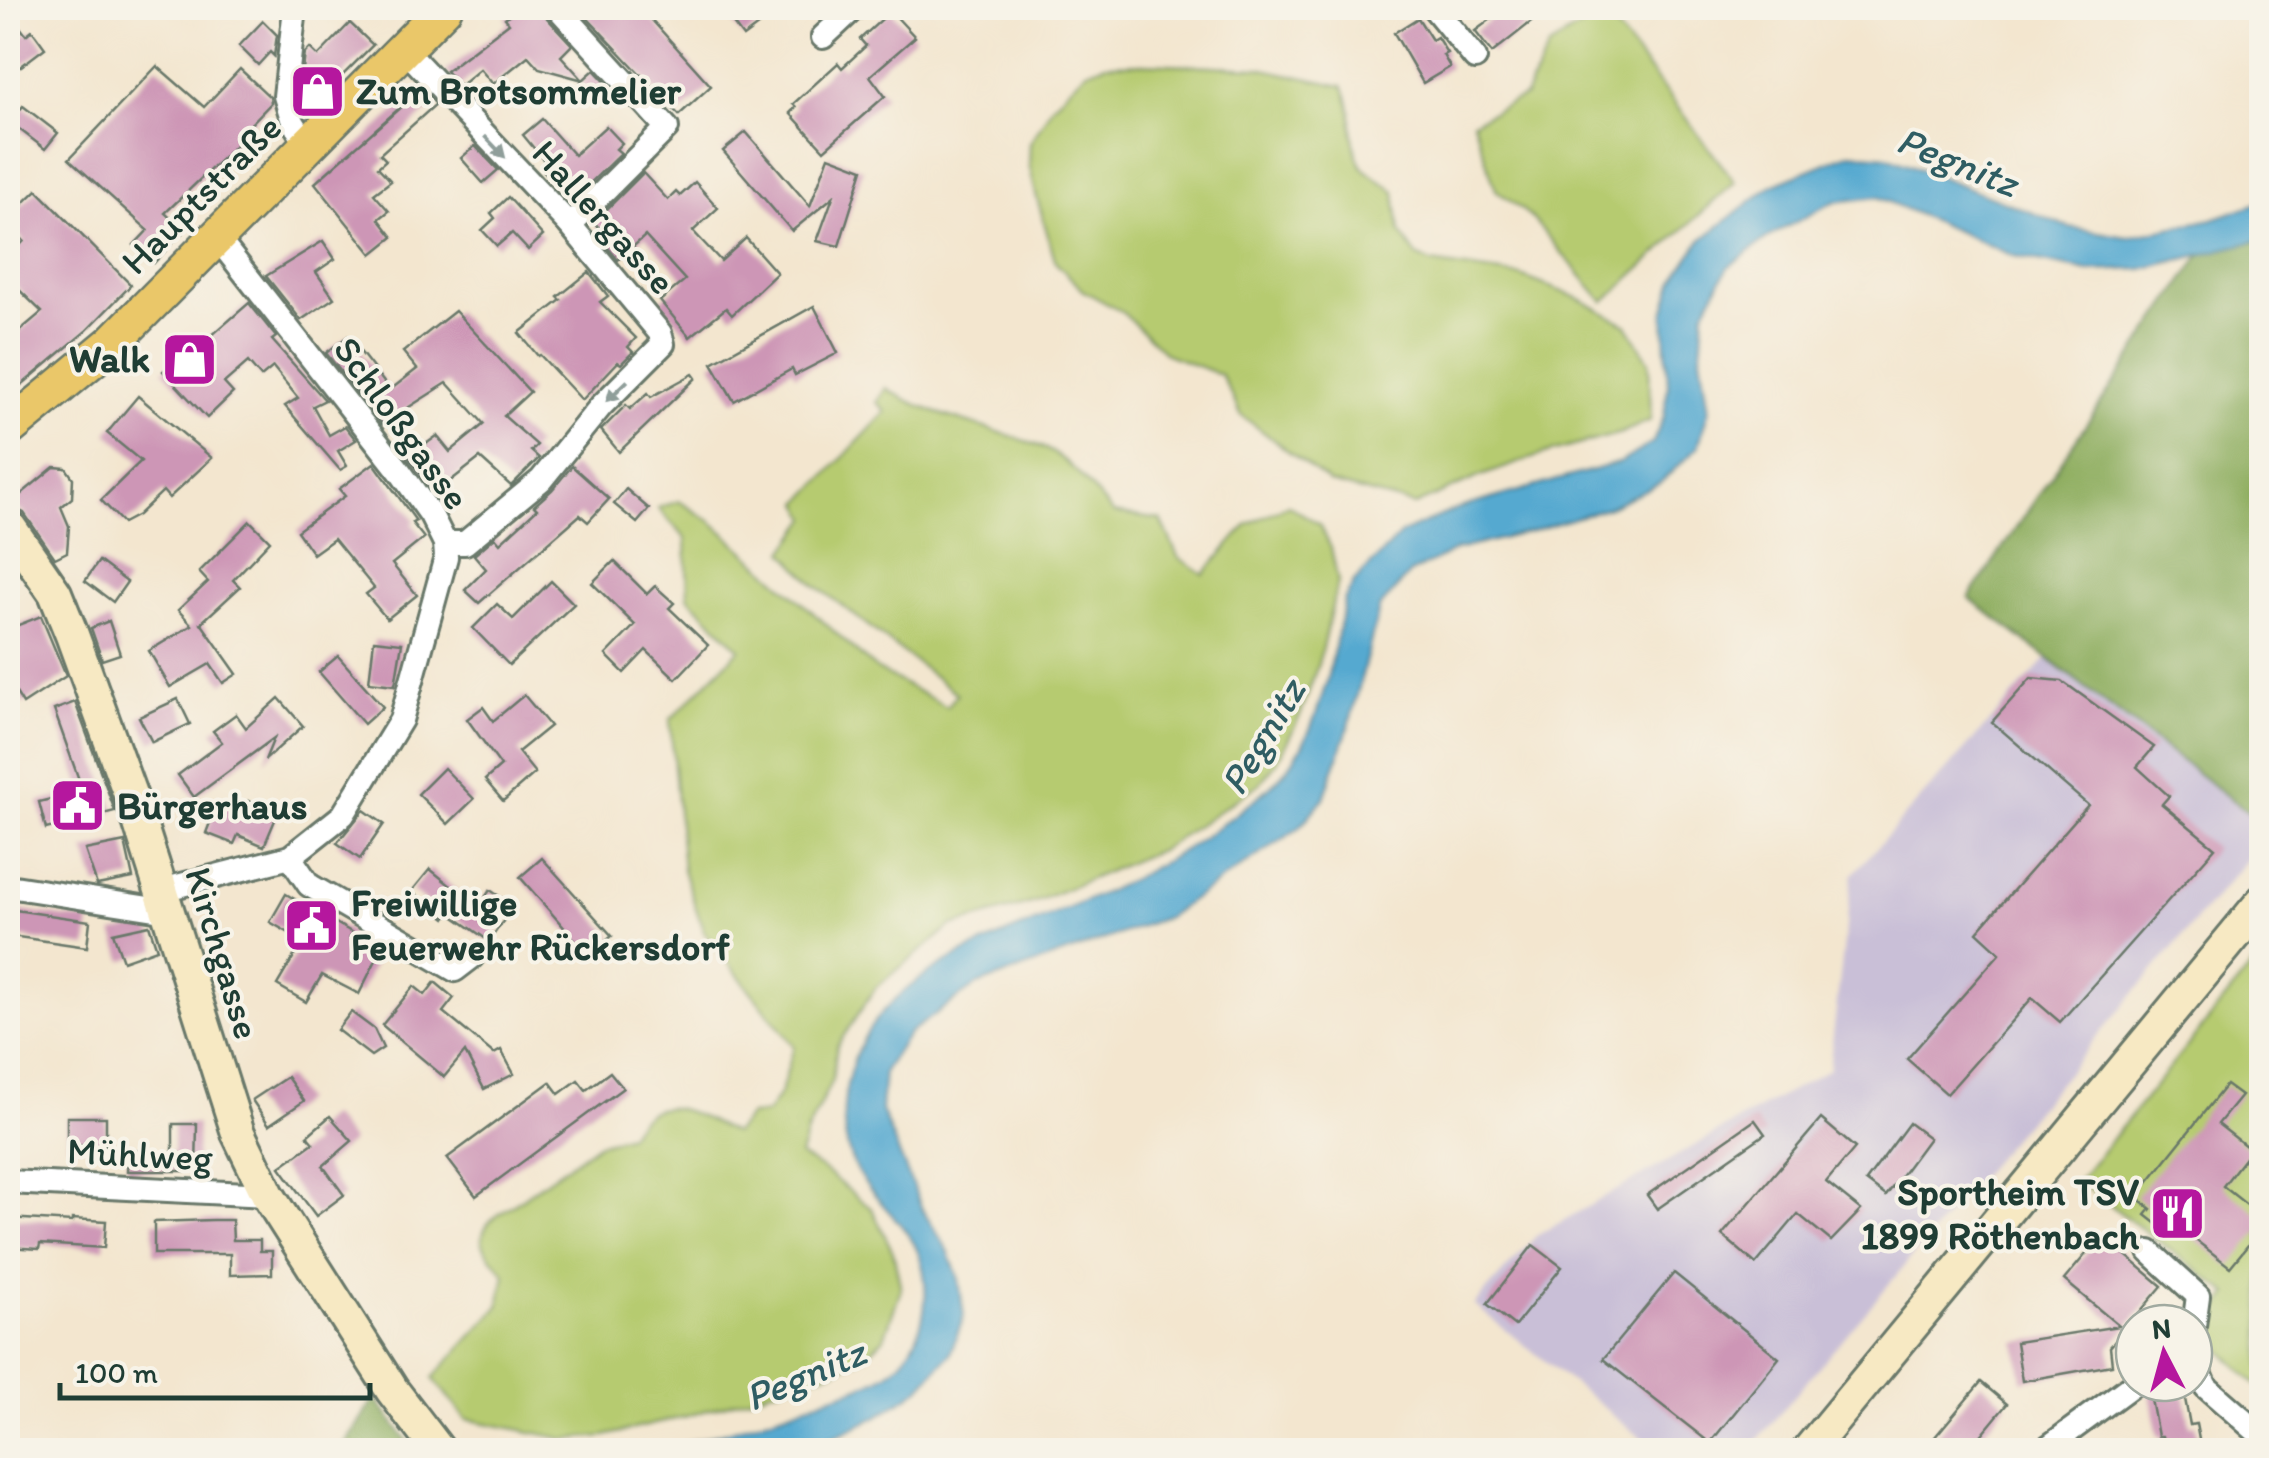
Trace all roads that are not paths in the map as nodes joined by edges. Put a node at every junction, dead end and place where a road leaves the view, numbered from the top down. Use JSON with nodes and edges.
{"nodes":[{"id":1,"x":295,"y":8,"type":"edge"},
{"id":2,"x":558,"y":8,"type":"edge"},
{"id":3,"x":854,"y":8,"type":"edge"},
{"id":4,"x":1434,"y":8,"type":"edge"},
{"id":5,"x":429,"y":13,"type":"edge"},
{"id":6,"x":823,"y":37,"type":"dead end"},
{"id":7,"x":406,"y":50,"type":"junction"},
{"id":8,"x":1475,"y":58,"type":"dead end"},
{"id":9,"x":308,"y":146,"type":"junction"},
{"id":10,"x":570,"y":225,"type":"junction"},
{"id":11,"x":218,"y":239,"type":"junction"},
{"id":12,"x":8,"y":429,"type":"edge"},
{"id":13,"x":8,"y":525,"type":"edge"},
{"id":14,"x":445,"y":544,"type":"junction"},
{"id":15,"x":290,"y":857,"type":"junction"},
{"id":16,"x":8,"y":886,"type":"edge"},
{"id":17,"x":165,"y":900,"type":"junction"},
{"id":18,"x":2262,"y":902,"type":"edge"},
{"id":19,"x":472,"y":956,"type":"dead end"},
{"id":20,"x":8,"y":1182,"type":"edge"},
{"id":21,"x":268,"y":1195,"type":"junction"},
{"id":22,"x":2150,"y":1252,"type":"dead end"},
{"id":23,"x":2197,"y":1303,"type":"edge"},
{"id":24,"x":2214,"y":1394,"type":"edge"},
{"id":25,"x":2114,"y":1398,"type":"edge"},
{"id":26,"x":2262,"y":1436,"type":"edge"},
{"id":27,"x":430,"y":1441,"type":"edge"},
{"id":28,"x":1809,"y":1450,"type":"edge"},
{"id":29,"x":2044,"y":1450,"type":"edge"}],
"edges":[{"from":1,"to":9,"type":"street"},
{"from":2,"to":10,"type":"street"},
{"from":3,"to":6,"type":"street"},
{"from":4,"to":8,"type":"street"},
{"from":5,"to":7,"type":"main road","name":"Hauptstraße"},
{"from":7,"to":9,"type":"main road","name":"Hauptstraße"},
{"from":7,"to":10,"type":"street","name":"Hallergasse","one_way":true},
{"from":9,"to":11,"type":"main road","name":"Hauptstraße"},
{"from":10,"to":14,"type":"street","name":"Hallergasse","one_way":true},
{"from":11,"to":12,"type":"main road","name":"Hauptstraße"},
{"from":11,"to":14,"type":"street","name":"Schloßgasse"},
{"from":13,"to":17,"type":"main road","name":"Kirchgasse"},
{"from":14,"to":15,"type":"street","name":"Schloßgasse"},
{"from":15,"to":17,"type":"street","name":"Schloßgasse"},
{"from":15,"to":19,"type":"street"},
{"from":16,"to":17,"type":"street"},
{"from":17,"to":21,"type":"main road","name":"Kirchgasse"},
{"from":18,"to":28,"type":"main road"},
{"from":20,"to":21,"type":"street","name":"Mühlweg"},
{"from":21,"to":27,"type":"main road","name":"Kirchgasse"},
{"from":22,"to":23,"type":"street"},
{"from":24,"to":26,"type":"street"},
{"from":25,"to":29,"type":"street"}]}
